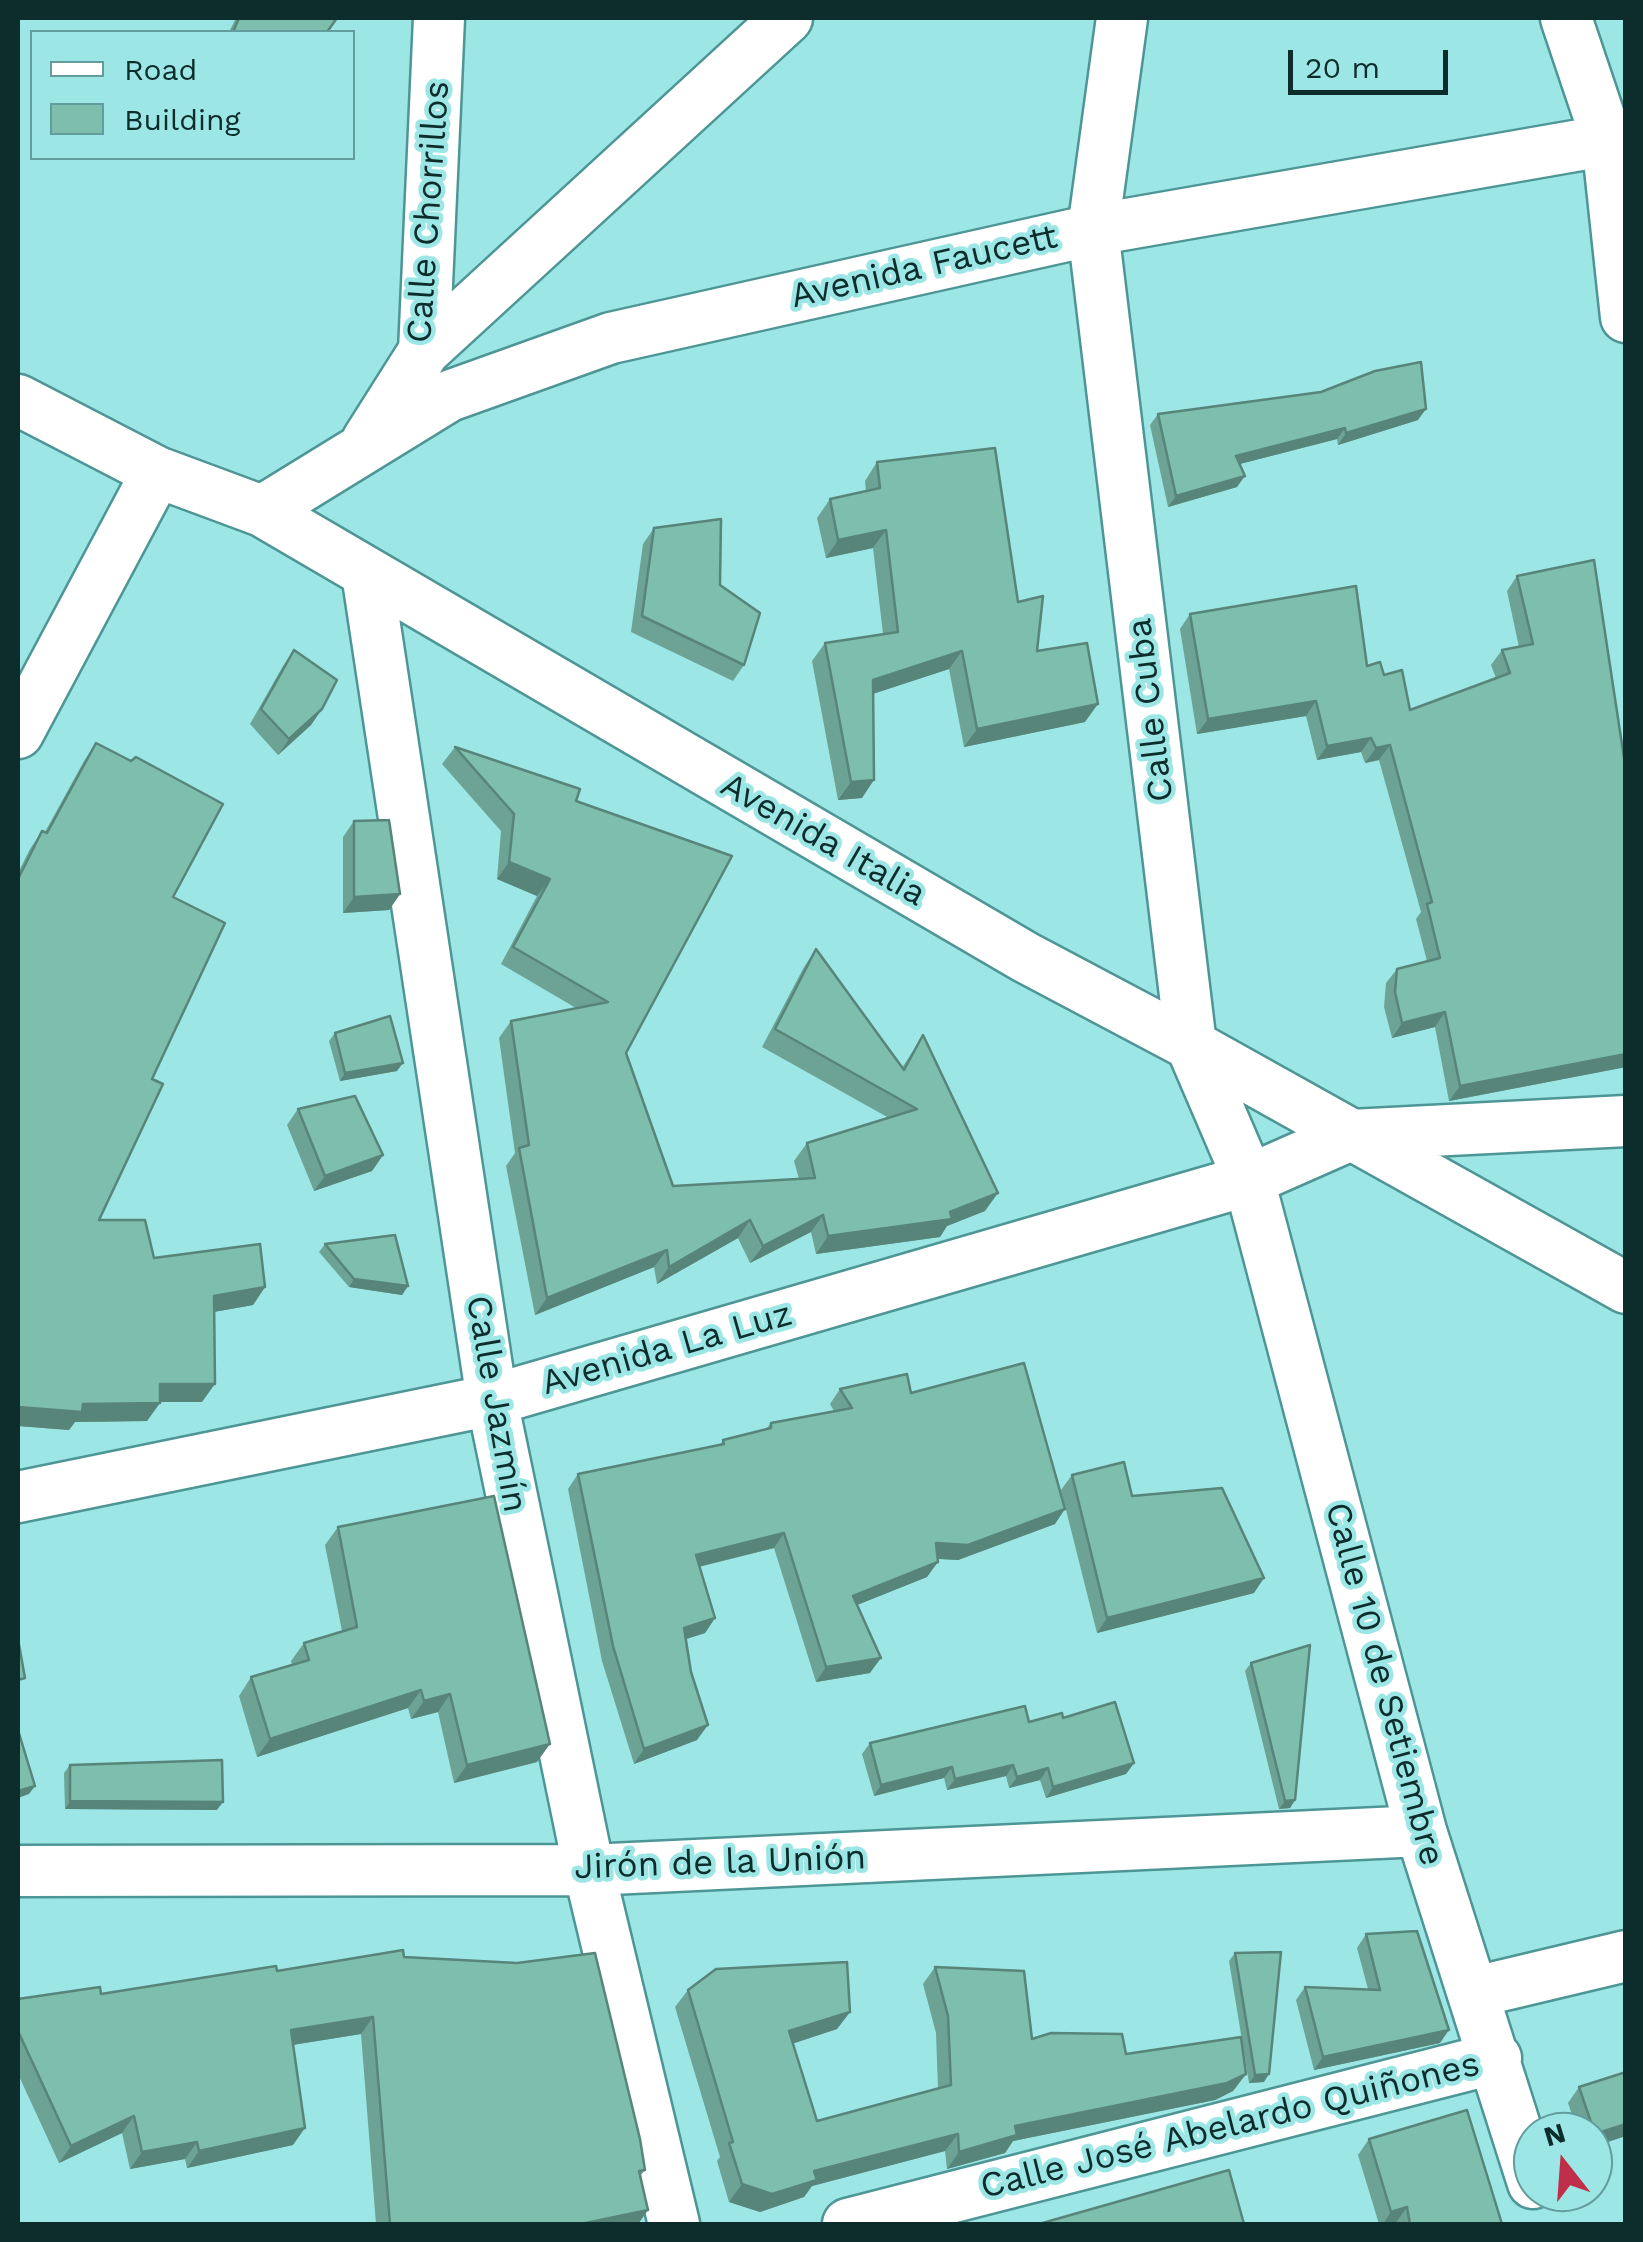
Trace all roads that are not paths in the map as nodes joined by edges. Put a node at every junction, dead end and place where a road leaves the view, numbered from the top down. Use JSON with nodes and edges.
{"nodes":[{"id":1,"x":439,"y":18,"type":"edge"},
{"id":2,"x":786,"y":18,"type":"edge"},
{"id":3,"x":1122,"y":18,"type":"edge"},
{"id":4,"x":1566,"y":18,"type":"edge"},
{"id":5,"x":1616,"y":138,"type":"edge"},
{"id":6,"x":1093,"y":230,"type":"junction"},
{"id":7,"x":1626,"y":317,"type":"edge"},
{"id":8,"x":424,"y":351,"type":"junction"},
{"id":9,"x":18,"y":400,"type":"edge"},
{"id":10,"x":362,"y":450,"type":"junction"},
{"id":11,"x":157,"y":472,"type":"junction"},
{"id":12,"x":262,"y":511,"type":"junction"},
{"id":13,"x":367,"y":573,"type":"junction"},
{"id":14,"x":18,"y":733,"type":"edge"},
{"id":15,"x":1192,"y":1045,"type":"junction"},
{"id":16,"x":1626,"y":1121,"type":"edge"},
{"id":17,"x":1351,"y":1134,"type":"junction"},
{"id":18,"x":1249,"y":1180,"type":"junction"},
{"id":19,"x":1626,"y":1288,"type":"edge"},
{"id":20,"x":492,"y":1400,"type":"junction"},
{"id":21,"x":18,"y":1497,"type":"edge"},
{"id":22,"x":1421,"y":1831,"type":"junction"},
{"id":23,"x":589,"y":1870,"type":"junction"},
{"id":24,"x":18,"y":1871,"type":"edge"},
{"id":25,"x":1626,"y":1956,"type":"edge"},
{"id":26,"x":1475,"y":1992,"type":"junction"},
{"id":27,"x":1496,"y":2058,"type":"junction"},
{"id":28,"x":1513,"y":2115,"type":"edge"},
{"id":29,"x":674,"y":2224,"type":"edge"},
{"id":30,"x":848,"y":2224,"type":"edge"}],
"edges":[{"from":1,"to":8,"type":"street","name":"Calle Chorrillos"},
{"from":2,"to":8,"type":"street"},
{"from":3,"to":6,"type":"street","name":"Calle Cuba"},
{"from":4,"to":5,"type":"street"},
{"from":5,"to":6,"type":"street","name":"Avenida Faucett"},
{"from":5,"to":7,"type":"street"},
{"from":6,"to":10,"type":"street","name":"Avenida Faucett"},
{"from":6,"to":15,"type":"street","name":"Calle Cuba"},
{"from":8,"to":10,"type":"street","name":"Calle Chorrillos"},
{"from":9,"to":11,"type":"street","name":"Avenida Italia"},
{"from":10,"to":12,"type":"street","name":"Avenida Faucett"},
{"from":11,"to":12,"type":"street","name":"Avenida Italia"},
{"from":11,"to":14,"type":"street"},
{"from":12,"to":13,"type":"street","name":"Avenida Italia"},
{"from":13,"to":15,"type":"street","name":"Avenida Italia"},
{"from":13,"to":20,"type":"street","name":"Calle Jazmín"},
{"from":15,"to":17,"type":"street","name":"Avenida Italia"},
{"from":15,"to":18,"type":"street","name":"Calle Cuba"},
{"from":16,"to":17,"type":"street"},
{"from":17,"to":18,"type":"street","name":"Avenida La Luz"},
{"from":17,"to":19,"type":"street","name":"Avenida Italia"},
{"from":18,"to":20,"type":"street","name":"Avenida La Luz"},
{"from":18,"to":22,"type":"street","name":"Calle 10 de Setiembre"},
{"from":20,"to":21,"type":"street","name":"Avenida La Luz"},
{"from":20,"to":23,"type":"street","name":"Calle Jazmín"},
{"from":22,"to":23,"type":"street","name":"Jirón de la Unión"},
{"from":22,"to":26,"type":"street","name":"Calle 10 de Setiembre"},
{"from":23,"to":24,"type":"street","name":"Jirón de la Unión"},
{"from":23,"to":29,"type":"street","name":"Calle Jazmín"},
{"from":25,"to":26,"type":"street"},
{"from":26,"to":27,"type":"street","name":"Calle 10 de Setiembre"},
{"from":27,"to":28,"type":"street","name":"Calle 10 de Setiembre"},
{"from":27,"to":30,"type":"street","name":"Calle José Abelardo Quiñones"}]}
